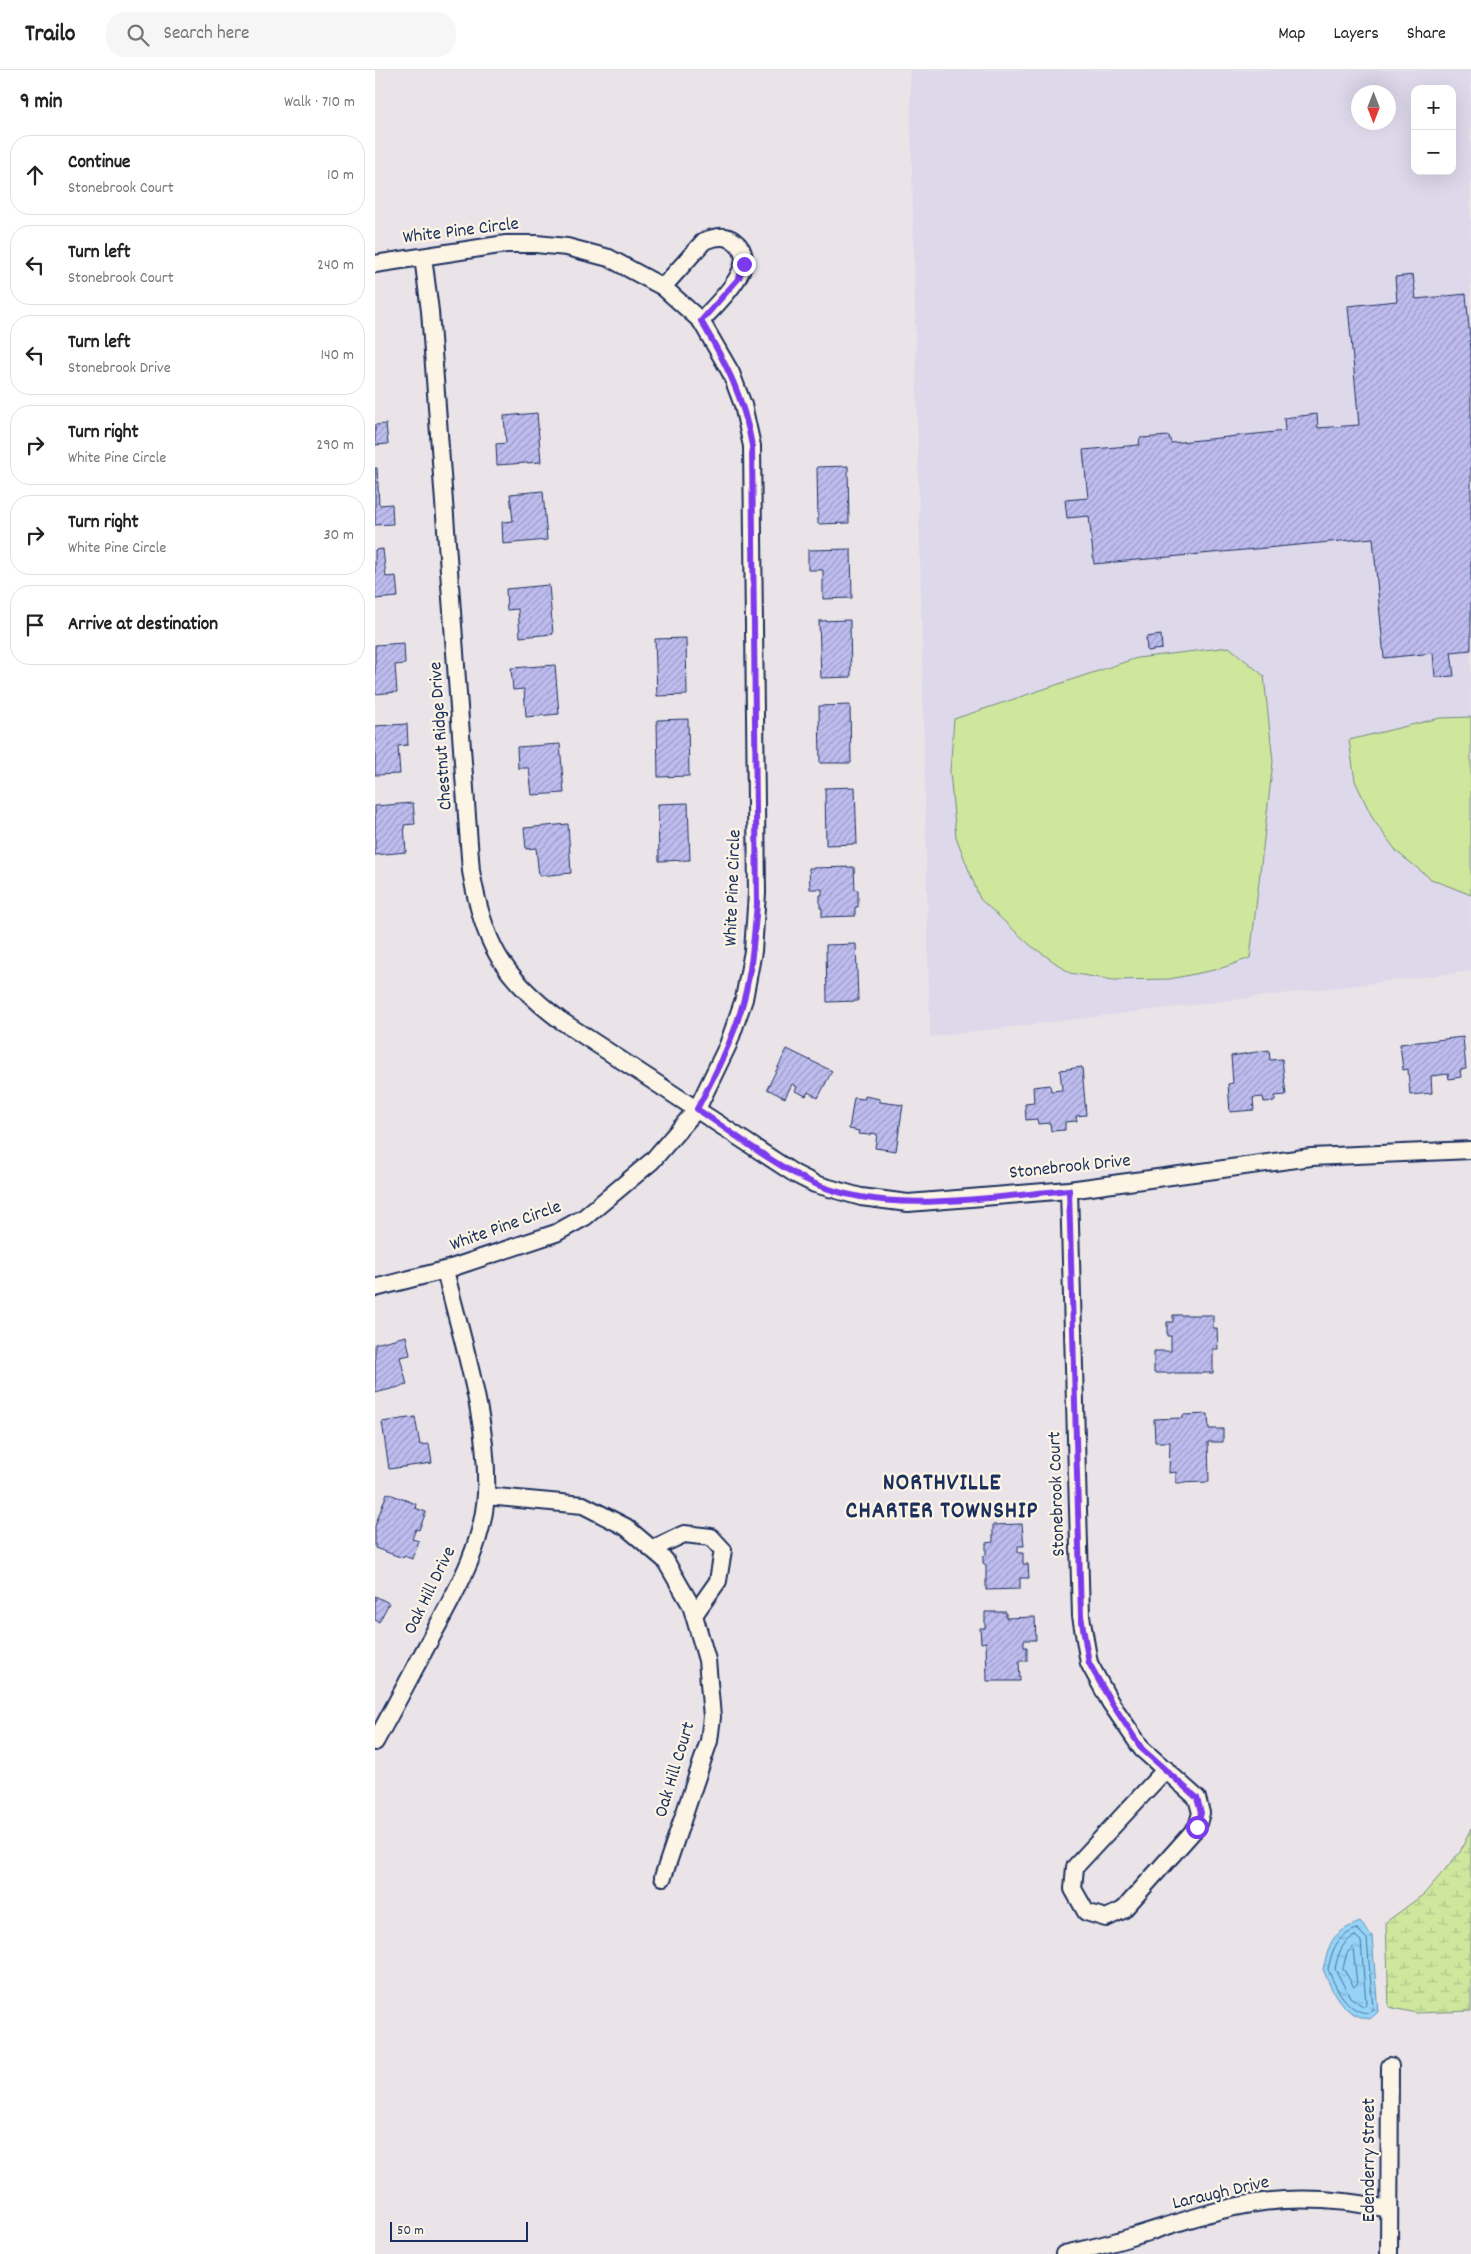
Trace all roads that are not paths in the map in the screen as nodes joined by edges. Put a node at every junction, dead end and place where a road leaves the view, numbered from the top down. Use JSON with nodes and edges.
{"nodes":[{"id":1,"x":423,"y":257,"type":"junction"},
{"id":2,"x":375,"y":264,"type":"edge"},
{"id":3,"x":663,"y":287,"type":"junction"},
{"id":4,"x":701,"y":321,"type":"junction"},
{"id":5,"x":697,"y":1109,"type":"junction"},
{"id":6,"x":1471,"y":1150,"type":"edge"},
{"id":7,"x":1069,"y":1190,"type":"junction"},
{"id":8,"x":445,"y":1270,"type":"junction"},
{"id":9,"x":375,"y":1288,"type":"edge"},
{"id":10,"x":486,"y":1496,"type":"junction"},
{"id":11,"x":652,"y":1549,"type":"junction"},
{"id":12,"x":694,"y":1615,"type":"junction"},
{"id":13,"x":375,"y":1742,"type":"edge"},
{"id":14,"x":1166,"y":1769,"type":"junction"},
{"id":15,"x":663,"y":1877,"type":"dead end"},
{"id":16,"x":1390,"y":2066,"type":"dead end"},
{"id":17,"x":1389,"y":2208,"type":"junction"},
{"id":18,"x":1065,"y":2254,"type":"edge"},
{"id":19,"x":1389,"y":2254,"type":"edge"}],
"edges":[{"from":1,"to":2,"type":"street","name":"White Pine Circle"},
{"from":1,"to":3,"type":"street","name":"White Pine Circle"},
{"from":1,"to":5,"type":"street","name":"Chestnut Ridge Drive"},
{"from":3,"to":4,"type":"street","name":"White Pine Circle"},
{"from":3,"to":4,"type":"street"},
{"from":4,"to":5,"type":"street","name":"White Pine Circle"},
{"from":5,"to":7,"type":"street","name":"Stonebrook Drive"},
{"from":5,"to":8,"type":"street","name":"White Pine Circle"},
{"from":6,"to":7,"type":"street","name":"Stonebrook Drive"},
{"from":7,"to":14,"type":"street","name":"Stonebrook Court"},
{"from":8,"to":9,"type":"street","name":"White Pine Circle"},
{"from":8,"to":10,"type":"street","name":"Oak Hill Drive"},
{"from":10,"to":11,"type":"street","name":"Oak Hill Court"},
{"from":10,"to":13,"type":"street","name":"Oak Hill Drive"},
{"from":11,"to":12,"type":"street","name":"Oak Hill Court"},
{"from":11,"to":12,"type":"street"},
{"from":12,"to":15,"type":"street","name":"Oak Hill Court"},
{"from":14,"to":14,"type":"street","name":"Stonebrook Court"},
{"from":16,"to":17,"type":"street","name":"Edenderry Street"},
{"from":17,"to":18,"type":"street","name":"Laraugh Drive"},
{"from":17,"to":19,"type":"street","name":"Edenderry Street"}]}
